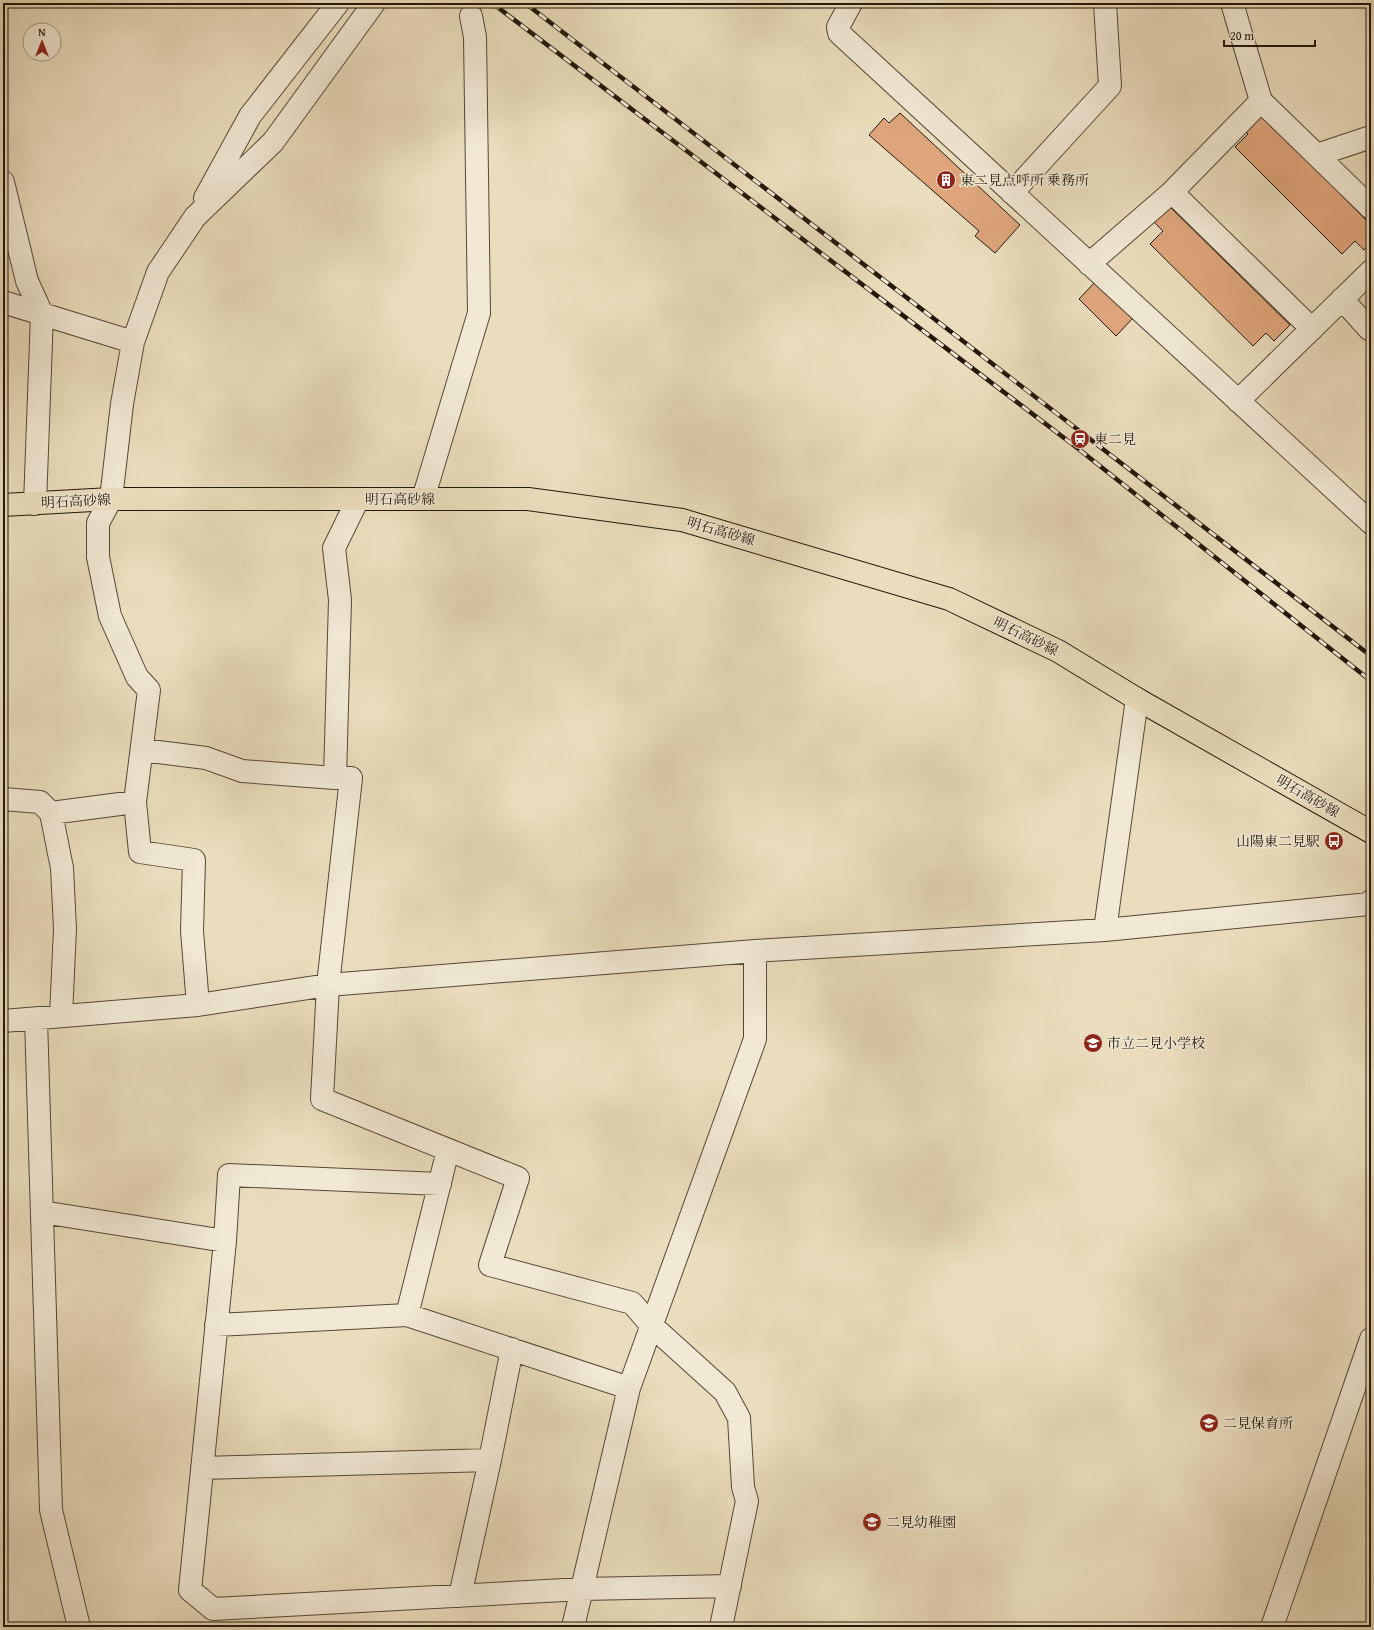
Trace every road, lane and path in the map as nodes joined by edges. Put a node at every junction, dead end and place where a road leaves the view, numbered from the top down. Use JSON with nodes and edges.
{"nodes":[{"id":1,"x":338,"y":3,"type":"edge"},
{"id":2,"x":374,"y":3,"type":"edge"},
{"id":3,"x":851,"y":3,"type":"edge"},
{"id":4,"x":1104,"y":3,"type":"edge"},
{"id":5,"x":1232,"y":3,"type":"edge"},
{"id":6,"x":471,"y":16,"type":"dead end"},
{"id":7,"x":1261,"y":100,"type":"junction"},
{"id":8,"x":1371,"y":137,"type":"edge"},
{"id":9,"x":1317,"y":155,"type":"junction"},
{"id":10,"x":3,"y":182,"type":"edge"},
{"id":11,"x":1172,"y":192,"type":"junction"},
{"id":12,"x":1012,"y":193,"type":"junction"},
{"id":13,"x":1371,"y":208,"type":"edge"},
{"id":14,"x":195,"y":216,"type":"junction"},
{"id":15,"x":1089,"y":264,"type":"junction"},
{"id":16,"x":1371,"y":271,"type":"edge"},
{"id":17,"x":1342,"y":299,"type":"junction"},
{"id":18,"x":3,"y":302,"type":"edge"},
{"id":19,"x":42,"y":314,"type":"junction"},
{"id":20,"x":1312,"y":329,"type":"junction"},
{"id":21,"x":1371,"y":329,"type":"edge"},
{"id":22,"x":133,"y":342,"type":"junction"},
{"id":23,"x":1238,"y":401,"type":"junction"},
{"id":24,"x":112,"y":499,"type":"junction"},
{"id":25,"x":358,"y":499,"type":"junction"},
{"id":26,"x":423,"y":499,"type":"junction"},
{"id":27,"x":35,"y":504,"type":"junction"},
{"id":28,"x":3,"y":505,"type":"edge"},
{"id":29,"x":1371,"y":523,"type":"edge"},
{"id":30,"x":1137,"y":699,"type":"junction"},
{"id":31,"x":142,"y":750,"type":"junction"},
{"id":32,"x":334,"y":778,"type":"junction"},
{"id":33,"x":3,"y":798,"type":"edge"},
{"id":34,"x":135,"y":802,"type":"junction"},
{"id":35,"x":51,"y":813,"type":"junction"},
{"id":36,"x":1371,"y":832,"type":"edge"},
{"id":37,"x":1371,"y":901,"type":"edge"},
{"id":38,"x":1104,"y":930,"type":"junction"},
{"id":39,"x":756,"y":951,"type":"junction"},
{"id":40,"x":328,"y":985,"type":"junction"},
{"id":41,"x":198,"y":1006,"type":"junction"},
{"id":42,"x":61,"y":1016,"type":"junction"},
{"id":43,"x":36,"y":1019,"type":"junction"},
{"id":44,"x":3,"y":1021,"type":"edge"},
{"id":45,"x":448,"y":1150,"type":"junction"},
{"id":46,"x":440,"y":1184,"type":"junction"},
{"id":47,"x":42,"y":1212,"type":"junction"},
{"id":48,"x":225,"y":1241,"type":"junction"},
{"id":49,"x":407,"y":1315,"type":"junction"},
{"id":50,"x":216,"y":1325,"type":"junction"},
{"id":51,"x":651,"y":1325,"type":"junction"},
{"id":52,"x":1370,"y":1343,"type":"edge"},
{"id":53,"x":512,"y":1349,"type":"junction"},
{"id":54,"x":629,"y":1388,"type":"junction"},
{"id":55,"x":490,"y":1460,"type":"junction"},
{"id":56,"x":202,"y":1468,"type":"junction"},
{"id":57,"x":730,"y":1586,"type":"junction"},
{"id":58,"x":583,"y":1589,"type":"junction"},
{"id":59,"x":460,"y":1596,"type":"junction"},
{"id":60,"x":79,"y":1627,"type":"edge"},
{"id":61,"x":573,"y":1627,"type":"edge"},
{"id":62,"x":721,"y":1627,"type":"edge"},
{"id":63,"x":1272,"y":1627,"type":"edge"}],
"edges":[{"from":1,"to":14,"type":"street"},
{"from":2,"to":14,"type":"street"},
{"from":3,"to":12,"type":"street"},
{"from":4,"to":12,"type":"street"},
{"from":5,"to":7,"type":"street"},
{"from":6,"to":26,"type":"street"},
{"from":7,"to":9,"type":"street"},
{"from":7,"to":11,"type":"street"},
{"from":8,"to":9,"type":"street"},
{"from":9,"to":13,"type":"street"},
{"from":10,"to":19,"type":"street"},
{"from":11,"to":15,"type":"street"},
{"from":11,"to":20,"type":"street"},
{"from":12,"to":15,"type":"street"},
{"from":14,"to":22,"type":"street"},
{"from":15,"to":23,"type":"street"},
{"from":16,"to":17,"type":"street"},
{"from":17,"to":20,"type":"street"},
{"from":17,"to":21,"type":"street"},
{"from":18,"to":19,"type":"street"},
{"from":19,"to":22,"type":"street"},
{"from":19,"to":27,"type":"street"},
{"from":20,"to":23,"type":"street"},
{"from":22,"to":24,"type":"street"},
{"from":23,"to":29,"type":"street"},
{"from":24,"to":25,"type":"main road","name":"明石高砂線"},
{"from":24,"to":27,"type":"main road","name":"明石高砂線"},
{"from":24,"to":31,"type":"street"},
{"from":25,"to":26,"type":"main road","name":"明石高砂線"},
{"from":25,"to":32,"type":"street"},
{"from":26,"to":30,"type":"main road","name":"明石高砂線"},
{"from":27,"to":28,"type":"main road","name":"明石高砂線"},
{"from":30,"to":36,"type":"main road","name":"明石高砂線"},
{"from":30,"to":38,"type":"street"},
{"from":31,"to":32,"type":"street"},
{"from":31,"to":34,"type":"street"},
{"from":32,"to":40,"type":"street"},
{"from":33,"to":35,"type":"street"},
{"from":34,"to":35,"type":"street"},
{"from":34,"to":41,"type":"street"},
{"from":35,"to":42,"type":"street"},
{"from":37,"to":38,"type":"street"},
{"from":38,"to":39,"type":"street"},
{"from":39,"to":40,"type":"street"},
{"from":39,"to":51,"type":"street"},
{"from":40,"to":41,"type":"street"},
{"from":40,"to":45,"type":"street"},
{"from":41,"to":42,"type":"street"},
{"from":42,"to":43,"type":"street"},
{"from":43,"to":44,"type":"street"},
{"from":43,"to":47,"type":"street"},
{"from":45,"to":46,"type":"street"},
{"from":45,"to":51,"type":"street"},
{"from":46,"to":48,"type":"street"},
{"from":46,"to":49,"type":"street"},
{"from":47,"to":48,"type":"street"},
{"from":47,"to":60,"type":"street"},
{"from":48,"to":50,"type":"street"},
{"from":49,"to":50,"type":"street"},
{"from":49,"to":53,"type":"street"},
{"from":50,"to":56,"type":"street"},
{"from":51,"to":54,"type":"street"},
{"from":51,"to":57,"type":"street"},
{"from":52,"to":63,"type":"street"},
{"from":53,"to":54,"type":"street"},
{"from":53,"to":55,"type":"street"},
{"from":54,"to":58,"type":"street"},
{"from":55,"to":56,"type":"street"},
{"from":55,"to":59,"type":"street"},
{"from":56,"to":59,"type":"street"},
{"from":57,"to":58,"type":"street"},
{"from":57,"to":62,"type":"street"},
{"from":58,"to":59,"type":"street"},
{"from":58,"to":61,"type":"street"}]}
